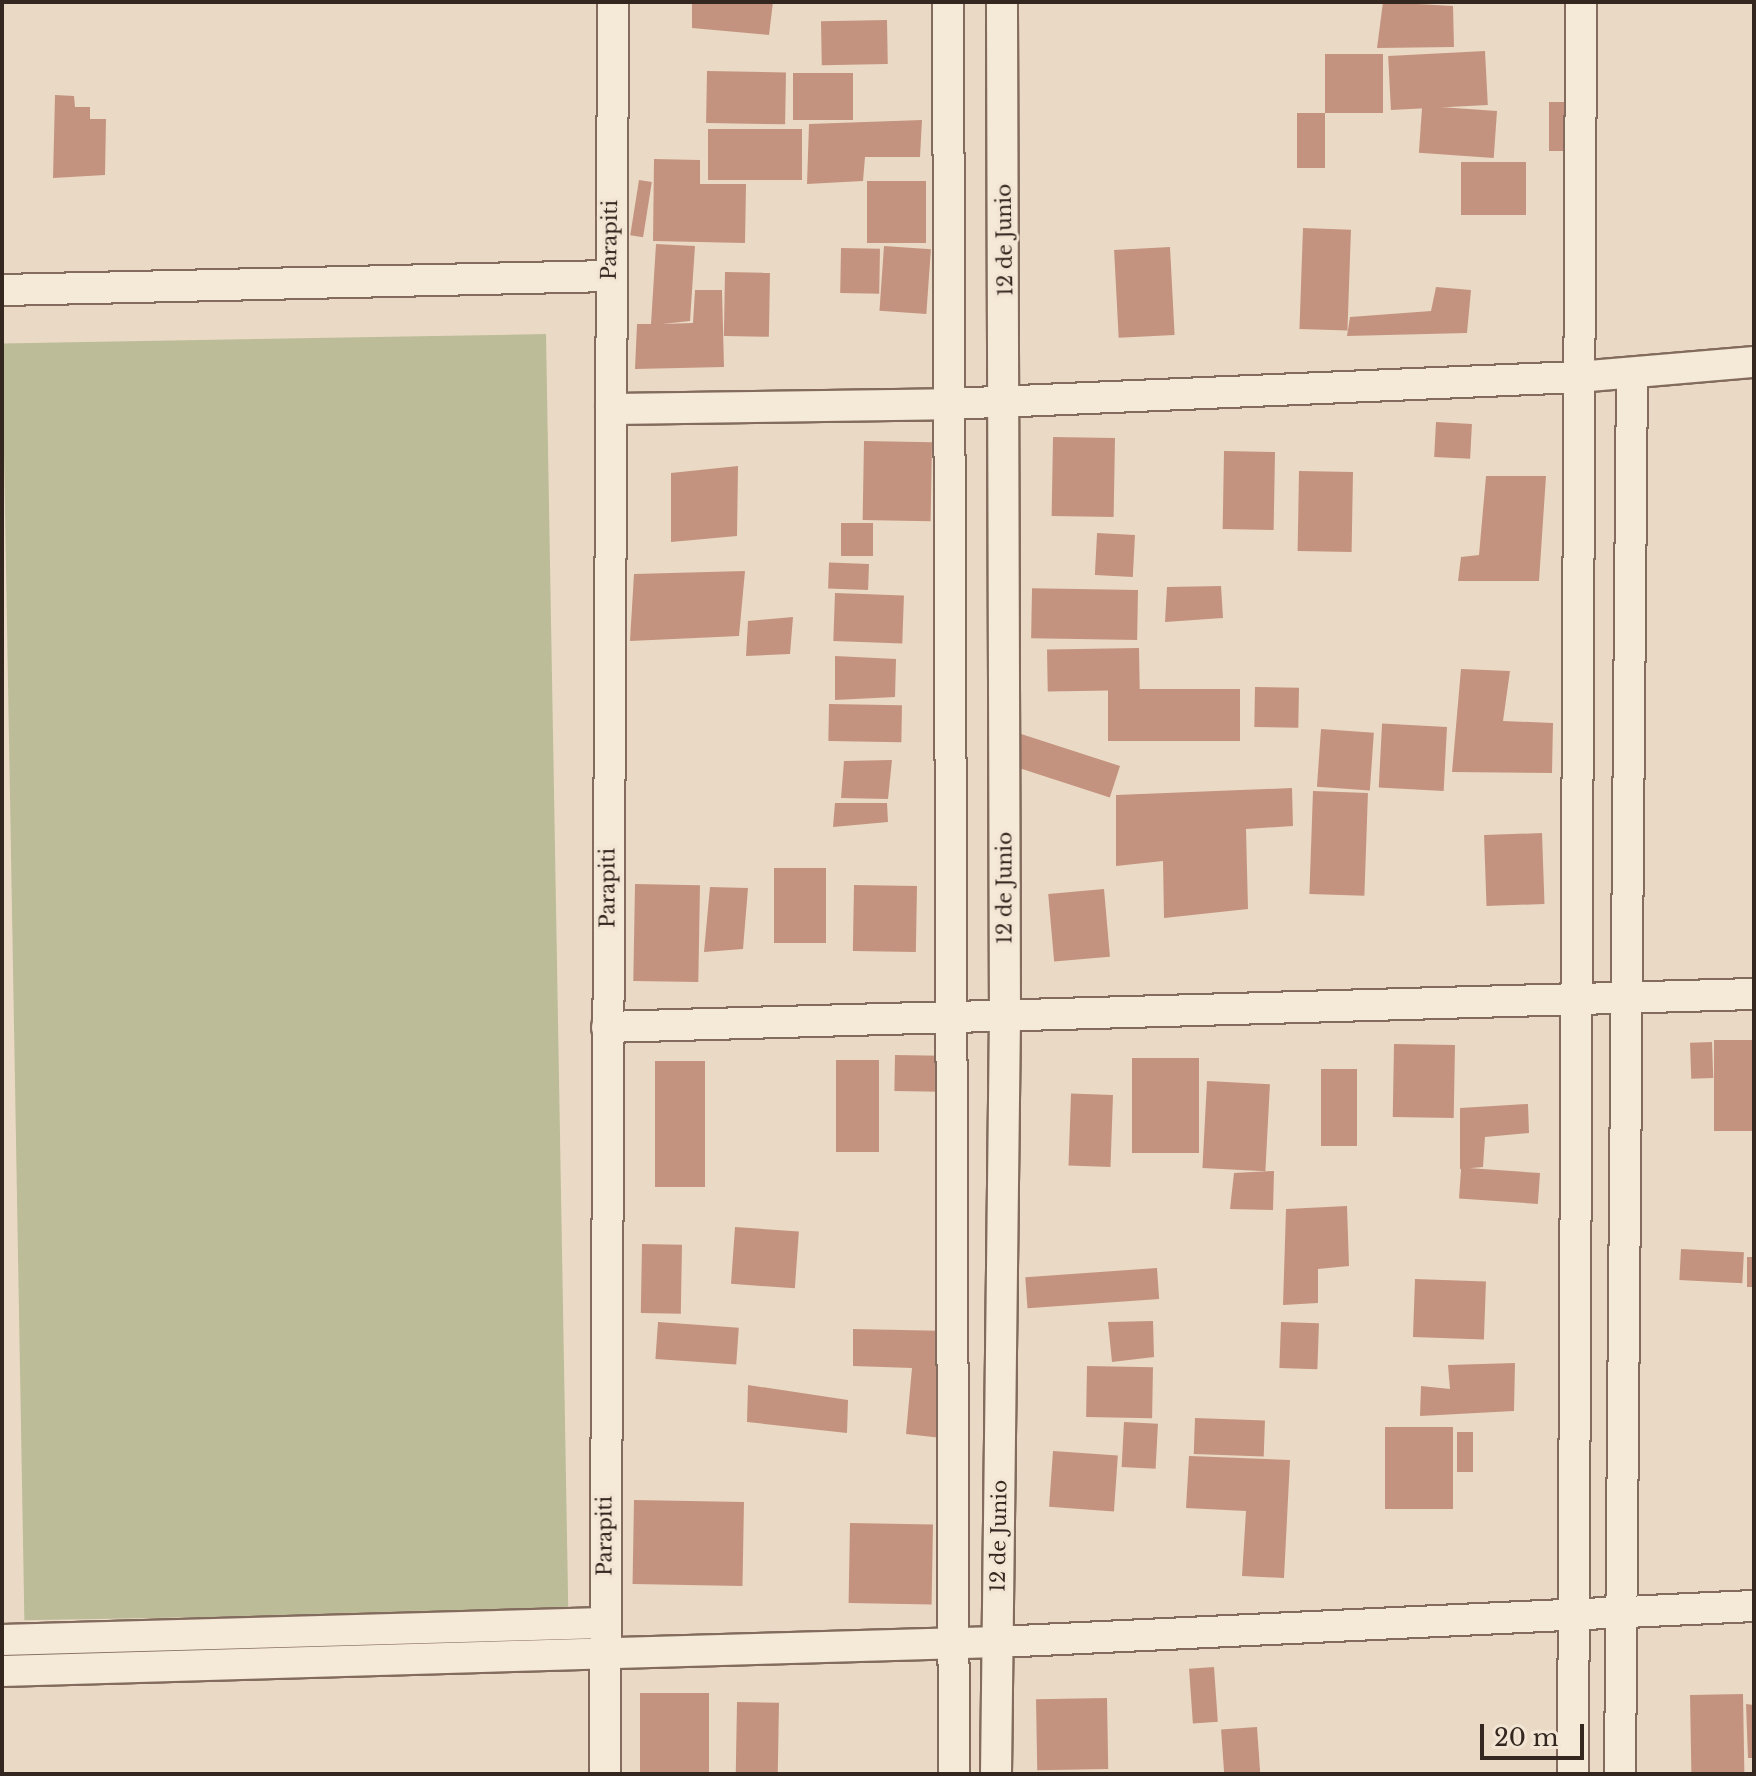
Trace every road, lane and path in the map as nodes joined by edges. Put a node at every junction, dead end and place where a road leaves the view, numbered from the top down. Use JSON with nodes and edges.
{"nodes":[{"id":1,"x":613,"y":2,"type":"edge"},
{"id":2,"x":948,"y":2,"type":"edge"},
{"id":3,"x":1002,"y":2,"type":"edge"},
{"id":4,"x":1581,"y":2,"type":"edge"},
{"id":5,"x":609,"y":276,"type":"junction"},
{"id":6,"x":2,"y":290,"type":"edge"},
{"id":7,"x":1754,"y":362,"type":"edge"},
{"id":8,"x":1632,"y":374,"type":"junction"},
{"id":9,"x":1578,"y":377,"type":"junction"},
{"id":10,"x":1007,"y":402,"type":"junction"},
{"id":11,"x":949,"y":404,"type":"junction"},
{"id":12,"x":611,"y":409,"type":"junction"},
{"id":13,"x":1754,"y":994,"type":"edge"},
{"id":14,"x":1621,"y":1001,"type":"junction"},
{"id":15,"x":1576,"y":1004,"type":"junction"},
{"id":16,"x":953,"y":1018,"type":"junction"},
{"id":17,"x":1005,"y":1021,"type":"junction"},
{"id":18,"x":607,"y":1027,"type":"junction"},
{"id":19,"x":1754,"y":1606,"type":"edge"},
{"id":20,"x":1621,"y":1614,"type":"junction"},
{"id":21,"x":1573,"y":1616,"type":"junction"},
{"id":22,"x":604,"y":1623,"type":"junction"},
{"id":23,"x":2,"y":1640,"type":"edge"},
{"id":24,"x":998,"y":1642,"type":"junction"},
{"id":25,"x":955,"y":1643,"type":"junction"},
{"id":26,"x":607,"y":1654,"type":"junction"},
{"id":27,"x":2,"y":1671,"type":"edge"},
{"id":28,"x":605,"y":1774,"type":"edge"},
{"id":29,"x":954,"y":1774,"type":"edge"},
{"id":30,"x":996,"y":1774,"type":"edge"},
{"id":31,"x":1573,"y":1774,"type":"edge"},
{"id":32,"x":1620,"y":1774,"type":"edge"}],
"edges":[{"from":1,"to":5,"type":"street","name":"Parapiti"},
{"from":2,"to":11,"type":"street"},
{"from":3,"to":10,"type":"street","name":"12 de Junio"},
{"from":4,"to":9,"type":"street"},
{"from":5,"to":6,"type":"street"},
{"from":5,"to":12,"type":"street","name":"Parapiti"},
{"from":7,"to":8,"type":"street"},
{"from":8,"to":9,"type":"street"},
{"from":8,"to":14,"type":"street"},
{"from":9,"to":10,"type":"street"},
{"from":9,"to":15,"type":"street"},
{"from":10,"to":11,"type":"street"},
{"from":10,"to":17,"type":"street","name":"12 de Junio"},
{"from":11,"to":12,"type":"street"},
{"from":11,"to":16,"type":"street"},
{"from":12,"to":18,"type":"street","name":"Parapiti"},
{"from":13,"to":14,"type":"street"},
{"from":14,"to":15,"type":"street"},
{"from":14,"to":20,"type":"street"},
{"from":15,"to":17,"type":"street"},
{"from":15,"to":21,"type":"street"},
{"from":16,"to":17,"type":"street"},
{"from":16,"to":18,"type":"street"},
{"from":16,"to":25,"type":"street"},
{"from":17,"to":24,"type":"street","name":"12 de Junio"},
{"from":18,"to":22,"type":"street","name":"Parapiti"},
{"from":19,"to":20,"type":"street"},
{"from":20,"to":21,"type":"street"},
{"from":20,"to":32,"type":"street"},
{"from":21,"to":24,"type":"street"},
{"from":21,"to":31,"type":"street"},
{"from":22,"to":23,"type":"street"},
{"from":22,"to":26,"type":"street","name":"Parapiti"},
{"from":24,"to":25,"type":"street"},
{"from":24,"to":30,"type":"street","name":"12 de Junio"},
{"from":25,"to":26,"type":"street"},
{"from":25,"to":29,"type":"street"},
{"from":26,"to":27,"type":"street"},
{"from":26,"to":28,"type":"street","name":"Parapiti"}]}
